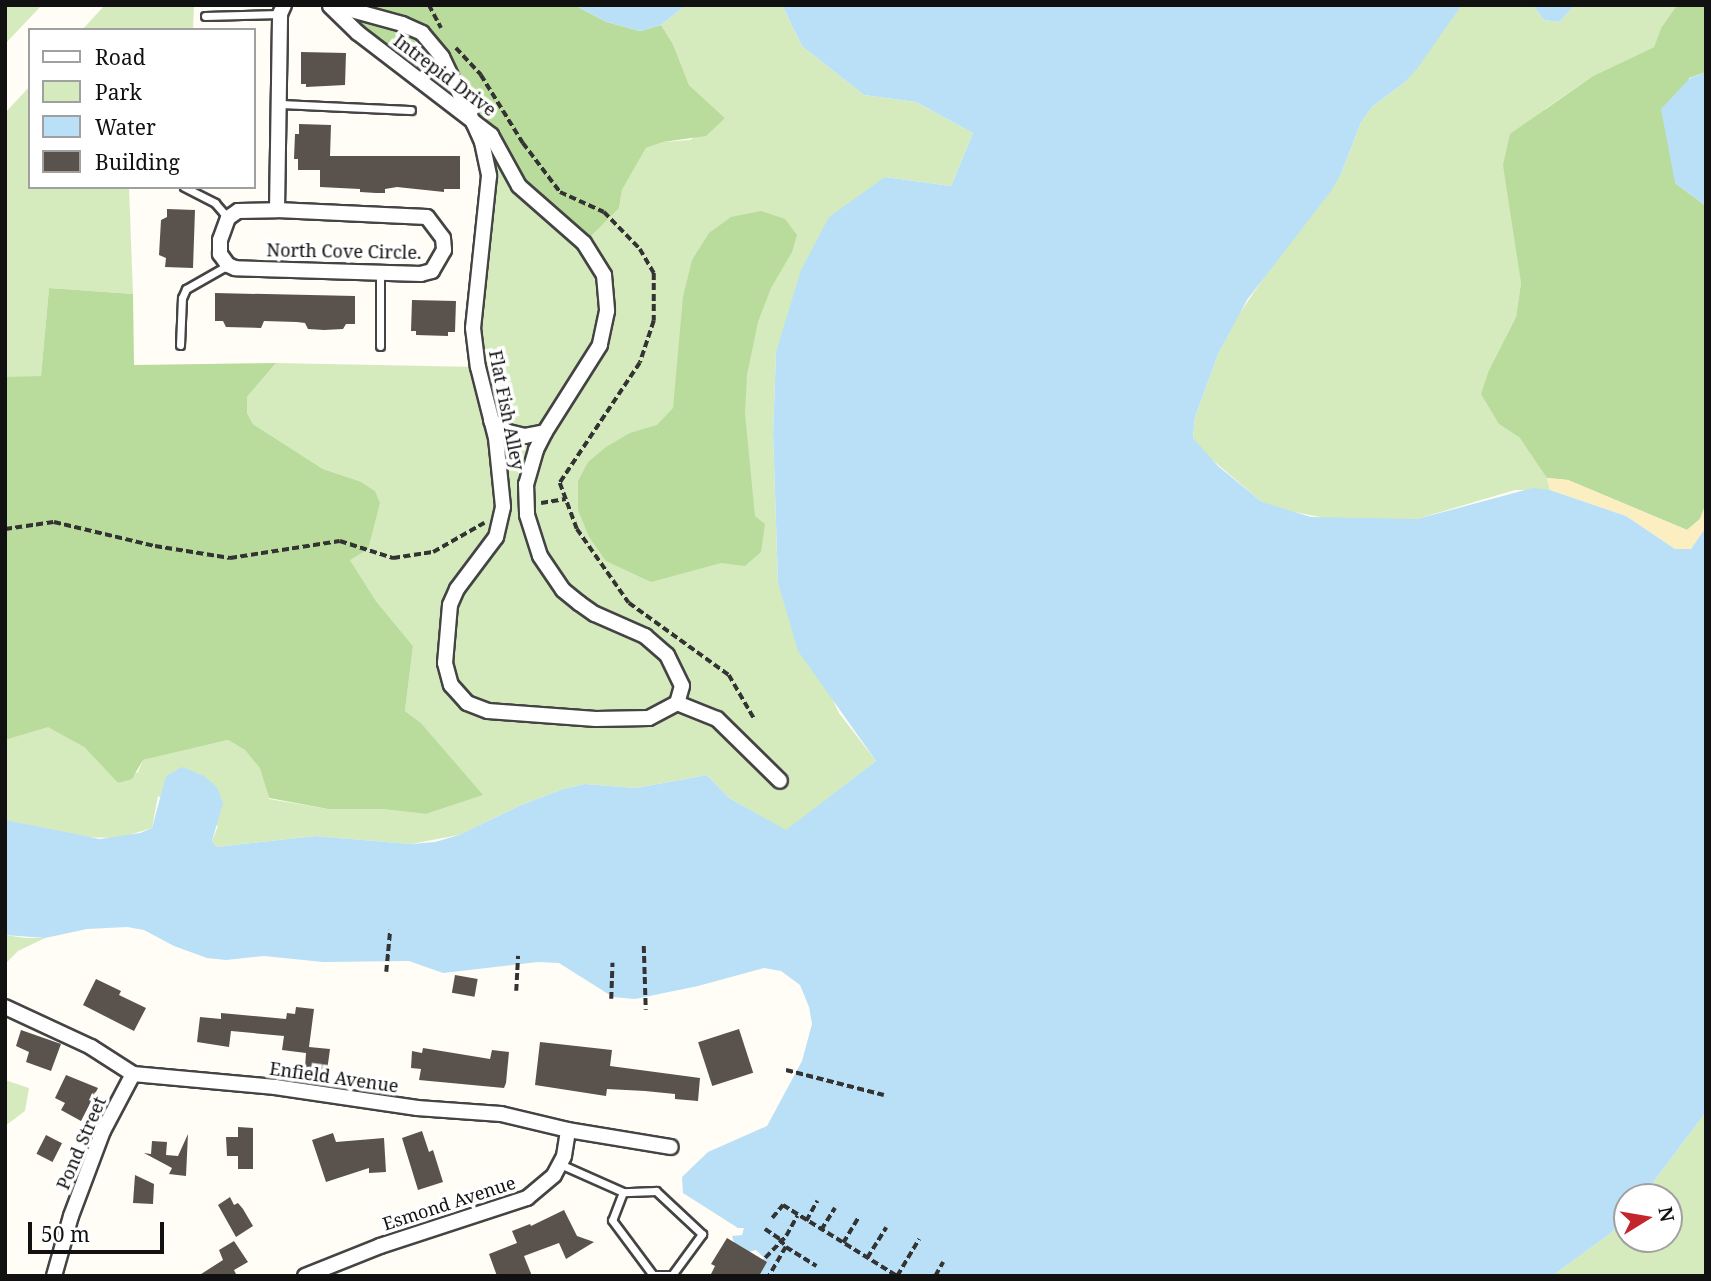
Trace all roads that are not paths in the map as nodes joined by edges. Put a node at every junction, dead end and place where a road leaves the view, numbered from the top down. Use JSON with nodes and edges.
{"nodes":[{"id":1,"x":331,"y":5,"type":"edge"},
{"id":2,"x":282,"y":10,"type":"edge"},
{"id":3,"x":205,"y":16,"type":"dead end"},
{"id":4,"x":278,"y":104,"type":"junction"},
{"id":5,"x":411,"y":110,"type":"dead end"},
{"id":6,"x":468,"y":114,"type":"junction"},
{"id":7,"x":188,"y":189,"type":"edge"},
{"id":8,"x":276,"y":210,"type":"junction"},
{"id":9,"x":228,"y":218,"type":"junction"},
{"id":10,"x":228,"y":265,"type":"junction"},
{"id":11,"x":380,"y":273,"type":"junction"},
{"id":12,"x":180,"y":345,"type":"dead end"},
{"id":13,"x":380,"y":346,"type":"dead end"},
{"id":14,"x":491,"y":421,"type":"junction"},
{"id":15,"x":545,"y":432,"type":"junction"},
{"id":16,"x":677,"y":703,"type":"junction"},
{"id":17,"x":780,"y":781,"type":"dead end"},
{"id":18,"x":5,"y":1007,"type":"edge"},
{"id":19,"x":133,"y":1074,"type":"junction"},
{"id":20,"x":568,"y":1130,"type":"junction"},
{"id":21,"x":671,"y":1147,"type":"dead end"},
{"id":22,"x":560,"y":1164,"type":"junction"},
{"id":23,"x":623,"y":1192,"type":"junction"},
{"id":24,"x":54,"y":1272,"type":"edge"},
{"id":25,"x":305,"y":1276,"type":"edge"}],
"edges":[{"from":1,"to":6,"type":"street","name":"Intrepid Drive"},
{"from":1,"to":6,"type":"street","name":"Flat Fish Alley"},
{"from":2,"to":3,"type":"lane"},
{"from":2,"to":4,"type":"street"},
{"from":4,"to":5,"type":"lane"},
{"from":4,"to":8,"type":"street"},
{"from":6,"to":14,"type":"street","name":"Flat Fish Alley"},
{"from":6,"to":15,"type":"street","name":"Intrepid Drive"},
{"from":7,"to":9,"type":"lane"},
{"from":8,"to":9,"type":"street","name":"North Cove Circle."},
{"from":8,"to":11,"type":"street","name":"North Cove Circle."},
{"from":9,"to":10,"type":"street"},
{"from":10,"to":11,"type":"street","name":"North Cove Circle."},
{"from":10,"to":12,"type":"lane"},
{"from":11,"to":13,"type":"lane"},
{"from":14,"to":15,"type":"street"},
{"from":14,"to":16,"type":"street","name":"Flat Fish Alley"},
{"from":15,"to":16,"type":"street","name":"Intrepid Drive"},
{"from":16,"to":17,"type":"street"},
{"from":18,"to":19,"type":"street","name":"Enfield Avenue"},
{"from":19,"to":20,"type":"street","name":"Enfield Avenue"},
{"from":19,"to":24,"type":"street","name":"Pond Street"},
{"from":20,"to":21,"type":"street","name":"Enfield Avenue"},
{"from":20,"to":22,"type":"street","name":"Esmond Avenue"},
{"from":22,"to":23,"type":"lane"},
{"from":22,"to":25,"type":"street","name":"Esmond Avenue"},
{"from":23,"to":23,"type":"lane"}]}
